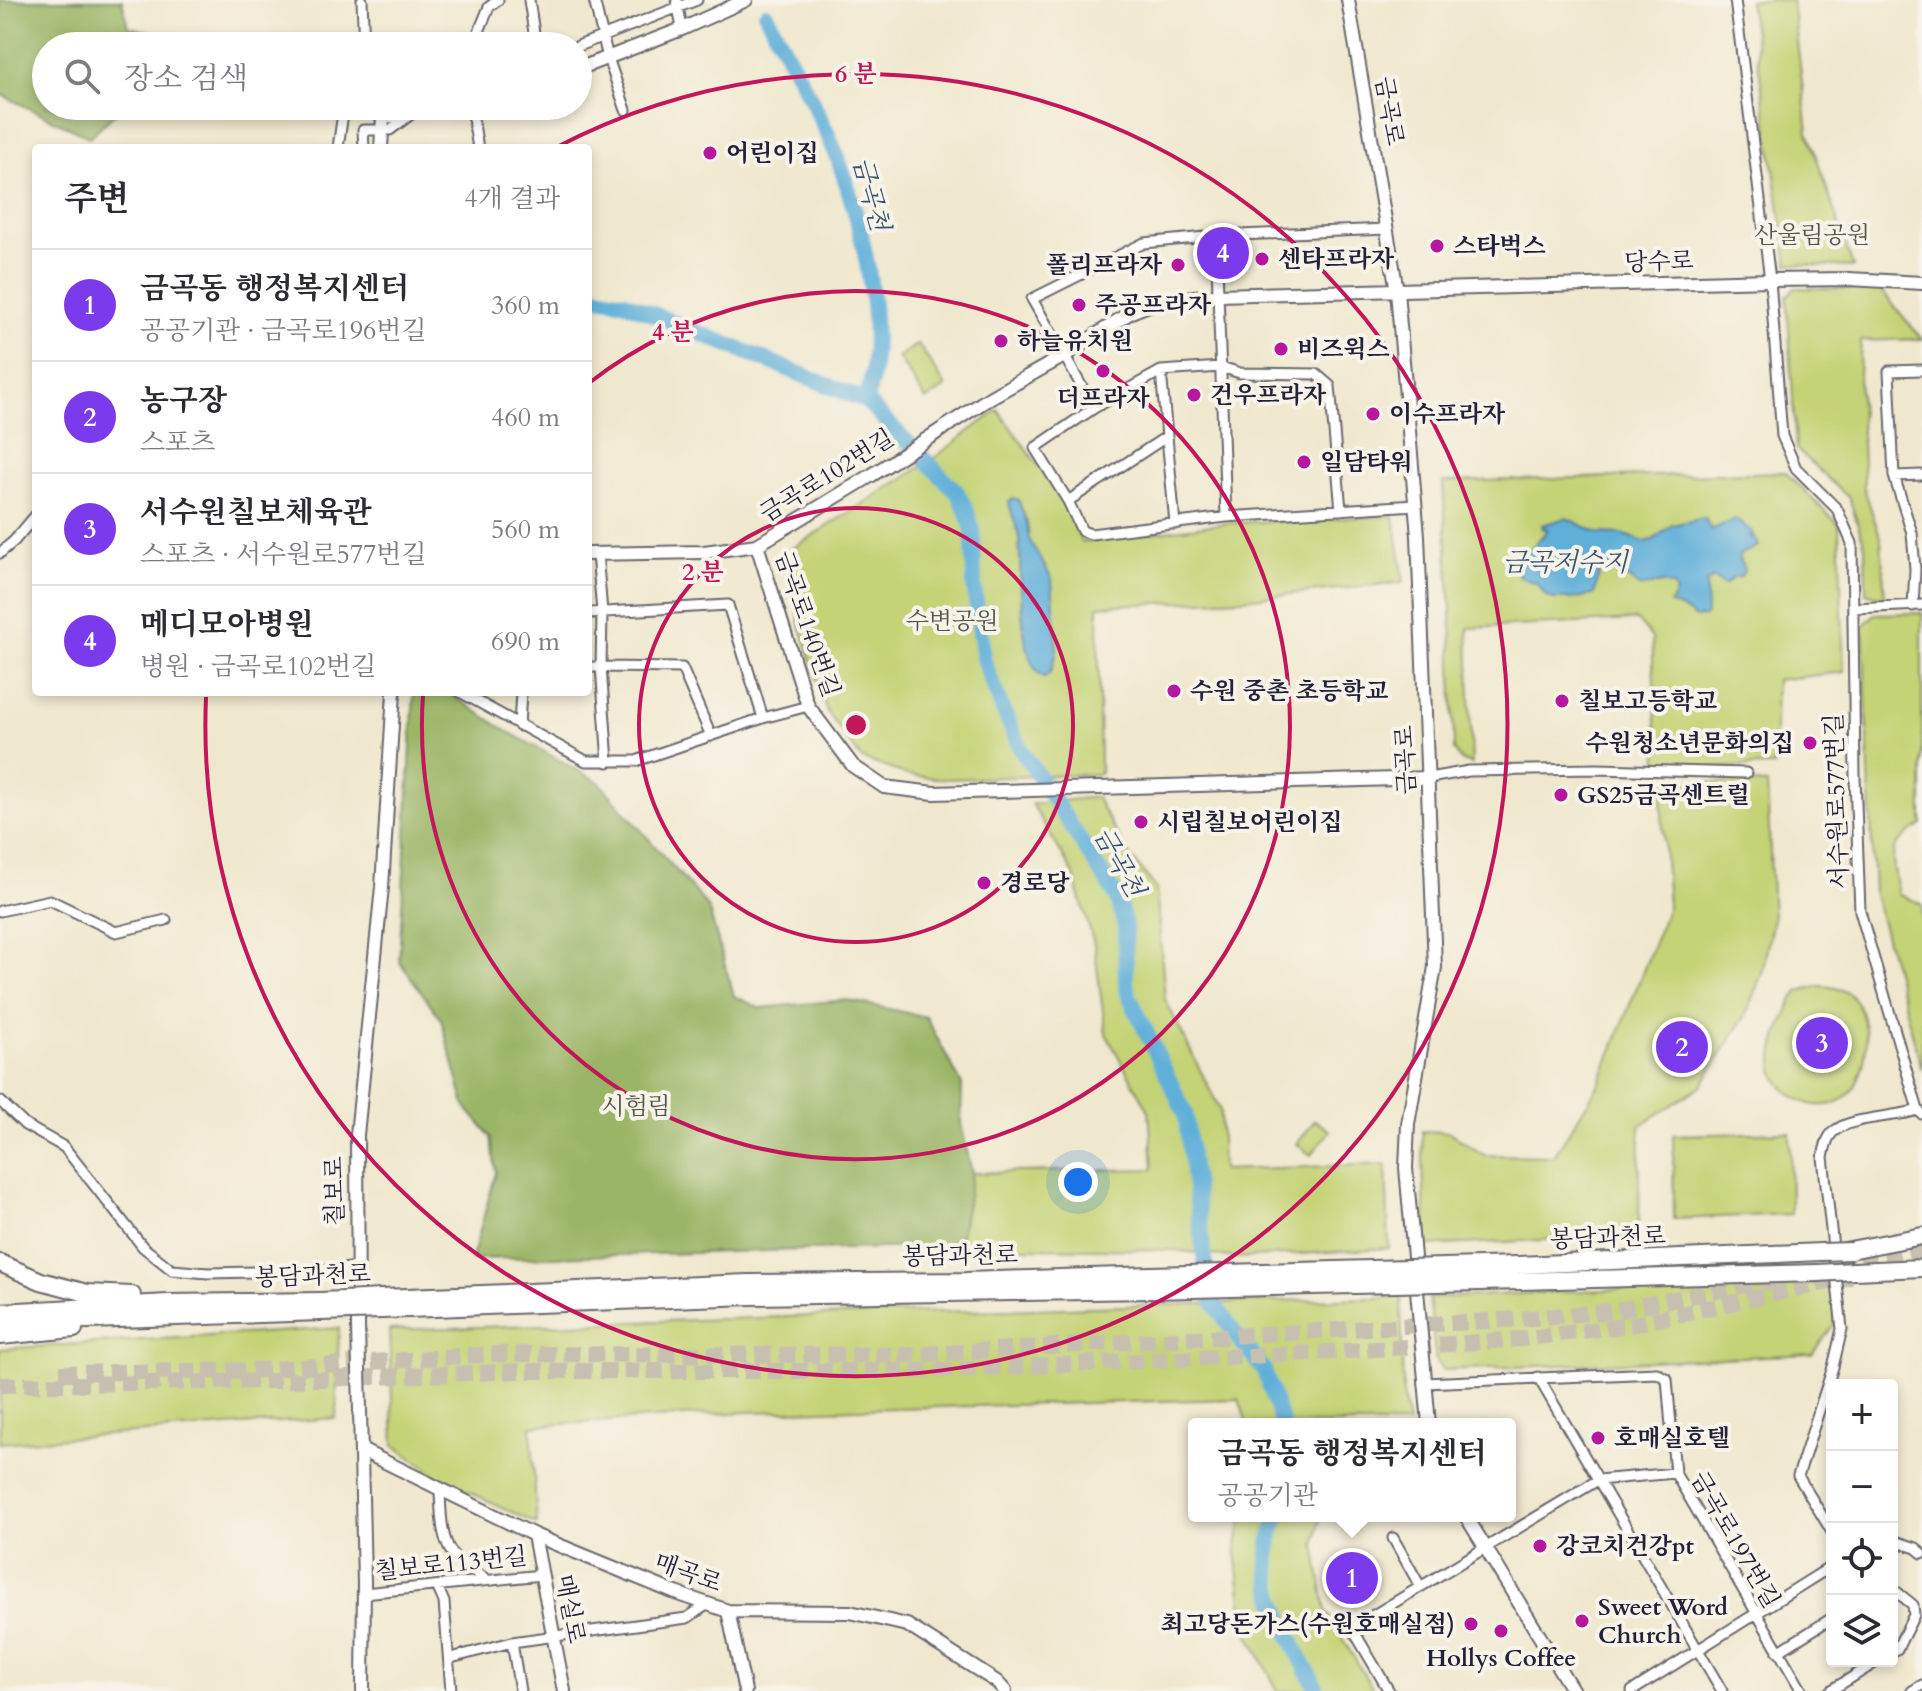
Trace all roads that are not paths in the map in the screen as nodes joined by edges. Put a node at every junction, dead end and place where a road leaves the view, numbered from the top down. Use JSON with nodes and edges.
{"nodes":[{"id":1,"x":362,"y":0,"type":"edge"},
{"id":2,"x":498,"y":0,"type":"edge"},
{"id":3,"x":529,"y":0,"type":"edge"},
{"id":4,"x":594,"y":0,"type":"edge"},
{"id":5,"x":697,"y":0,"type":"edge"},
{"id":6,"x":746,"y":0,"type":"edge"},
{"id":7,"x":1348,"y":0,"type":"edge"},
{"id":8,"x":1735,"y":0,"type":"edge"},
{"id":9,"x":677,"y":4,"type":"edge"},
{"id":10,"x":682,"y":29,"type":"junction"},
{"id":11,"x":362,"y":32,"type":"edge"},
{"id":12,"x":479,"y":32,"type":"edge"},
{"id":13,"x":534,"y":32,"type":"edge"},
{"id":14,"x":603,"y":36,"type":"junction"},
{"id":15,"x":592,"y":40,"type":"edge"},
{"id":16,"x":608,"y":58,"type":"junction"},
{"id":17,"x":592,"y":64,"type":"edge"},
{"id":18,"x":626,"y":110,"type":"dead end"},
{"id":19,"x":342,"y":120,"type":"edge"},
{"id":20,"x":382,"y":120,"type":"edge"},
{"id":21,"x":403,"y":120,"type":"edge"},
{"id":22,"x":473,"y":120,"type":"edge"},
{"id":23,"x":381,"y":130,"type":"junction"},
{"id":24,"x":339,"y":144,"type":"edge"},
{"id":25,"x":364,"y":144,"type":"edge"},
{"id":26,"x":381,"y":144,"type":"edge"},
{"id":27,"x":477,"y":144,"type":"edge"},
{"id":28,"x":1387,"y":229,"type":"junction"},
{"id":29,"x":1216,"y":236,"type":"junction"},
{"id":30,"x":1770,"y":280,"type":"junction"},
{"id":31,"x":1922,"y":283,"type":"edge"},
{"id":32,"x":1397,"y":291,"type":"junction"},
{"id":33,"x":1217,"y":295,"type":"junction"},
{"id":34,"x":1064,"y":356,"type":"junction"},
{"id":35,"x":1221,"y":367,"type":"junction"},
{"id":36,"x":1922,"y":370,"type":"edge"},
{"id":37,"x":1161,"y":371,"type":"junction"},
{"id":38,"x":1094,"y":408,"type":"junction"},
{"id":39,"x":1166,"y":437,"type":"junction"},
{"id":40,"x":1922,"y":475,"type":"edge"},
{"id":41,"x":1894,"y":476,"type":"junction"},
{"id":42,"x":1068,"y":501,"type":"junction"},
{"id":43,"x":1416,"y":505,"type":"junction"},
{"id":44,"x":1341,"y":510,"type":"junction"},
{"id":45,"x":1226,"y":517,"type":"junction"},
{"id":46,"x":32,"y":520,"type":"edge"},
{"id":47,"x":1175,"y":524,"type":"junction"},
{"id":48,"x":32,"y":526,"type":"edge"},
{"id":49,"x":757,"y":545,"type":"junction"},
{"id":50,"x":593,"y":554,"type":"edge"},
{"id":51,"x":0,"y":556,"type":"edge"},
{"id":52,"x":1919,"y":568,"type":"edge"},
{"id":53,"x":1917,"y":606,"type":"edge"},
{"id":54,"x":1853,"y":608,"type":"junction"},
{"id":55,"x":602,"y":612,"type":"junction"},
{"id":56,"x":592,"y":613,"type":"edge"},
{"id":57,"x":592,"y":667,"type":"edge"},
{"id":58,"x":601,"y":667,"type":"junction"},
{"id":59,"x":394,"y":696,"type":"edge"},
{"id":60,"x":467,"y":696,"type":"edge"},
{"id":61,"x":521,"y":696,"type":"edge"},
{"id":62,"x":808,"y":706,"type":"junction"},
{"id":63,"x":763,"y":718,"type":"junction"},
{"id":64,"x":519,"y":726,"type":"junction"},
{"id":65,"x":711,"y":736,"type":"junction"},
{"id":66,"x":608,"y":762,"type":"junction"},
{"id":67,"x":1746,"y":773,"type":"dead end"},
{"id":68,"x":1429,"y":778,"type":"junction"},
{"id":69,"x":0,"y":911,"type":"edge"},
{"id":70,"x":166,"y":920,"type":"dead end"},
{"id":71,"x":0,"y":1101,"type":"edge"},
{"id":72,"x":1920,"y":1112,"type":"edge"},
{"id":73,"x":1922,"y":1236,"type":"edge"},
{"id":74,"x":1922,"y":1248,"type":"edge"},
{"id":75,"x":1848,"y":1251,"type":"junction"},
{"id":76,"x":0,"y":1263,"type":"edge"},
{"id":77,"x":358,"y":1267,"type":"junction"},
{"id":78,"x":1922,"y":1268,"type":"edge"},
{"id":79,"x":1519,"y":1273,"type":"junction"},
{"id":80,"x":168,"y":1310,"type":"junction"},
{"id":81,"x":0,"y":1312,"type":"edge"},
{"id":82,"x":0,"y":1323,"type":"edge"},
{"id":83,"x":0,"y":1336,"type":"edge"},
{"id":84,"x":1538,"y":1377,"type":"junction"},
{"id":85,"x":1424,"y":1383,"type":"junction"},
{"id":86,"x":1428,"y":1418,"type":"edge"},
{"id":87,"x":361,"y":1450,"type":"junction"},
{"id":88,"x":1675,"y":1473,"type":"junction"},
{"id":89,"x":1598,"y":1480,"type":"junction"},
{"id":90,"x":440,"y":1491,"type":"junction"},
{"id":91,"x":1469,"y":1522,"type":"edge"},
{"id":92,"x":1827,"y":1523,"type":"edge"},
{"id":93,"x":534,"y":1535,"type":"junction"},
{"id":94,"x":1393,"y":1538,"type":"dead end"},
{"id":95,"x":1898,"y":1542,"type":"edge"},
{"id":96,"x":1484,"y":1550,"type":"junction"},
{"id":97,"x":1922,"y":1553,"type":"edge"},
{"id":98,"x":1826,"y":1570,"type":"edge"},
{"id":99,"x":542,"y":1575,"type":"junction"},
{"id":100,"x":487,"y":1581,"type":"junction"},
{"id":101,"x":437,"y":1586,"type":"junction"},
{"id":102,"x":1420,"y":1586,"type":"junction"},
{"id":103,"x":364,"y":1593,"type":"junction"},
{"id":104,"x":1898,"y":1593,"type":"edge"},
{"id":105,"x":708,"y":1604,"type":"junction"},
{"id":106,"x":728,"y":1611,"type":"junction"},
{"id":107,"x":1755,"y":1615,"type":"junction"},
{"id":108,"x":1826,"y":1622,"type":"edge"},
{"id":109,"x":554,"y":1638,"type":"junction"},
{"id":110,"x":512,"y":1642,"type":"junction"},
{"id":111,"x":1898,"y":1647,"type":"edge"},
{"id":112,"x":1698,"y":1651,"type":"junction"},
{"id":113,"x":1778,"y":1652,"type":"junction"},
{"id":114,"x":451,"y":1658,"type":"junction"},
{"id":115,"x":1868,"y":1667,"type":"edge"},
{"id":116,"x":1922,"y":1685,"type":"edge"},
{"id":117,"x":363,"y":1691,"type":"edge"},
{"id":118,"x":451,"y":1691,"type":"edge"},
{"id":119,"x":520,"y":1691,"type":"edge"},
{"id":120,"x":564,"y":1691,"type":"edge"},
{"id":121,"x":745,"y":1691,"type":"edge"},
{"id":122,"x":1005,"y":1691,"type":"edge"},
{"id":123,"x":1389,"y":1691,"type":"edge"},
{"id":124,"x":1573,"y":1691,"type":"edge"},
{"id":125,"x":1632,"y":1691,"type":"edge"},
{"id":126,"x":1722,"y":1691,"type":"edge"},
{"id":127,"x":1802,"y":1691,"type":"edge"},
{"id":128,"x":1830,"y":1691,"type":"edge"},
{"id":129,"x":1912,"y":1691,"type":"edge"}],
"edges":[{"from":1,"to":11,"type":"street"},
{"from":2,"to":12,"type":"street"},
{"from":3,"to":13,"type":"street"},
{"from":4,"to":14,"type":"street"},
{"from":5,"to":9,"type":"street"},
{"from":6,"to":10,"type":"street"},
{"from":7,"to":28,"type":"street","name":"금곡로"},
{"from":8,"to":30,"type":"street","name":"서수원로577번길"},
{"from":9,"to":10,"type":"street"},
{"from":9,"to":14,"type":"street"},
{"from":10,"to":16,"type":"street"},
{"from":14,"to":15,"type":"street"},
{"from":14,"to":16,"type":"street"},
{"from":16,"to":17,"type":"street"},
{"from":16,"to":18,"type":"street"},
{"from":19,"to":24,"type":"street"},
{"from":20,"to":23,"type":"street"},
{"from":21,"to":23,"type":"street"},
{"from":22,"to":27,"type":"street"},
{"from":23,"to":25,"type":"street"},
{"from":23,"to":26,"type":"street"},
{"from":28,"to":29,"type":"street"},
{"from":28,"to":32,"type":"street","name":"금곡로"},
{"from":29,"to":33,"type":"street"},
{"from":29,"to":34,"type":"street"},
{"from":30,"to":31,"type":"street","name":"당수로"},
{"from":30,"to":32,"type":"street","name":"당수로"},
{"from":30,"to":54,"type":"street","name":"서수원로577번길"},
{"from":32,"to":33,"type":"street","name":"금곡로102번길"},
{"from":32,"to":43,"type":"street","name":"금곡로"},
{"from":33,"to":34,"type":"street","name":"금곡로102번길"},
{"from":33,"to":35,"type":"street"},
{"from":34,"to":38,"type":"street"},
{"from":34,"to":49,"type":"street","name":"금곡로102번길"},
{"from":35,"to":37,"type":"street"},
{"from":35,"to":44,"type":"street"},
{"from":35,"to":45,"type":"street"},
{"from":36,"to":41,"type":"street"},
{"from":37,"to":38,"type":"street"},
{"from":37,"to":39,"type":"street"},
{"from":38,"to":42,"type":"street"},
{"from":39,"to":42,"type":"street"},
{"from":39,"to":47,"type":"street"},
{"from":40,"to":41,"type":"street"},
{"from":41,"to":52,"type":"street"},
{"from":42,"to":47,"type":"street"},
{"from":43,"to":44,"type":"street"},
{"from":43,"to":68,"type":"street","name":"금곡로"},
{"from":44,"to":45,"type":"street"},
{"from":45,"to":47,"type":"street"},
{"from":46,"to":51,"type":"street"},
{"from":48,"to":51,"type":"street"},
{"from":49,"to":50,"type":"street","name":"금곡로102번길"},
{"from":49,"to":62,"type":"street","name":"금곡로140번길"},
{"from":50,"to":55,"type":"street"},
{"from":52,"to":53,"type":"street"},
{"from":53,"to":54,"type":"street"},
{"from":54,"to":72,"type":"street","name":"서수원로577번길"},
{"from":55,"to":56,"type":"street"},
{"from":55,"to":58,"type":"street"},
{"from":55,"to":63,"type":"street"},
{"from":57,"to":58,"type":"street"},
{"from":58,"to":65,"type":"street"},
{"from":58,"to":66,"type":"street"},
{"from":59,"to":77,"type":"street","name":"칠보로"},
{"from":60,"to":64,"type":"street"},
{"from":61,"to":64,"type":"street"},
{"from":62,"to":63,"type":"street"},
{"from":62,"to":68,"type":"street","name":"금곡로140번길"},
{"from":63,"to":65,"type":"street"},
{"from":64,"to":66,"type":"street"},
{"from":65,"to":66,"type":"street"},
{"from":67,"to":68,"type":"street"},
{"from":68,"to":85,"type":"street","name":"금곡로"},
{"from":69,"to":70,"type":"street"},
{"from":71,"to":77,"type":"street"},
{"from":72,"to":92,"type":"street","name":"서수원로577번길"},
{"from":73,"to":75,"type":"highway"},
{"from":74,"to":75,"type":"highway","name":"봉담과천로"},
{"from":75,"to":79,"type":"highway","name":"봉담과천로","bridge":true},
{"from":76,"to":80,"type":"highway"},
{"from":77,"to":87,"type":"street","name":"칠보로"},
{"from":78,"to":79,"type":"highway","name":"봉담과천로","bridge":true},
{"from":79,"to":80,"type":"highway","name":"봉담과천로","bridge":true},
{"from":80,"to":81,"type":"highway","name":"봉담과천로"},
{"from":80,"to":82,"type":"highway","name":"봉담과천로"},
{"from":80,"to":83,"type":"highway"},
{"from":84,"to":85,"type":"street"},
{"from":84,"to":88,"type":"street"},
{"from":84,"to":89,"type":"street"},
{"from":85,"to":86,"type":"street","name":"금곡로"},
{"from":87,"to":90,"type":"street","name":"매곡로"},
{"from":87,"to":103,"type":"street","name":"칠보로"},
{"from":88,"to":89,"type":"street","name":"금곡로197번길"},
{"from":88,"to":107,"type":"street","name":"금곡로197번길"},
{"from":89,"to":96,"type":"street","name":"금곡로197번길"},
{"from":89,"to":112,"type":"street"},
{"from":90,"to":93,"type":"street","name":"매곡로"},
{"from":90,"to":100,"type":"street"},
{"from":91,"to":96,"type":"street"},
{"from":93,"to":99,"type":"street","name":"매실로"},
{"from":93,"to":105,"type":"street","name":"매곡로"},
{"from":94,"to":102,"type":"street"},
{"from":95,"to":97,"type":"street"},
{"from":96,"to":102,"type":"street","name":"금곡로197번길"},
{"from":96,"to":124,"type":"street"},
{"from":98,"to":107,"type":"street"},
{"from":99,"to":100,"type":"street","name":"칠보로113번길"},
{"from":99,"to":109,"type":"street","name":"매실로"},
{"from":100,"to":101,"type":"street","name":"칠보로113번길"},
{"from":101,"to":103,"type":"street","name":"칠보로113번길"},
{"from":101,"to":114,"type":"street"},
{"from":102,"to":123,"type":"street","name":"금곡로197번길"},
{"from":103,"to":117,"type":"street","name":"칠보로"},
{"from":104,"to":111,"type":"street"},
{"from":105,"to":106,"type":"street","name":"매곡로"},
{"from":105,"to":109,"type":"street"},
{"from":106,"to":121,"type":"street"},
{"from":106,"to":122,"type":"street","name":"매곡로"},
{"from":107,"to":112,"type":"street"},
{"from":107,"to":113,"type":"street","name":"금곡로197번길"},
{"from":108,"to":113,"type":"street"},
{"from":109,"to":110,"type":"street"},
{"from":109,"to":120,"type":"street","name":"매실로"},
{"from":110,"to":114,"type":"street"},
{"from":110,"to":119,"type":"street"},
{"from":112,"to":125,"type":"street"},
{"from":112,"to":126,"type":"street"},
{"from":113,"to":127,"type":"street","name":"금곡로197번길"},
{"from":114,"to":118,"type":"street"},
{"from":115,"to":128,"type":"street"},
{"from":116,"to":129,"type":"street"}]}
